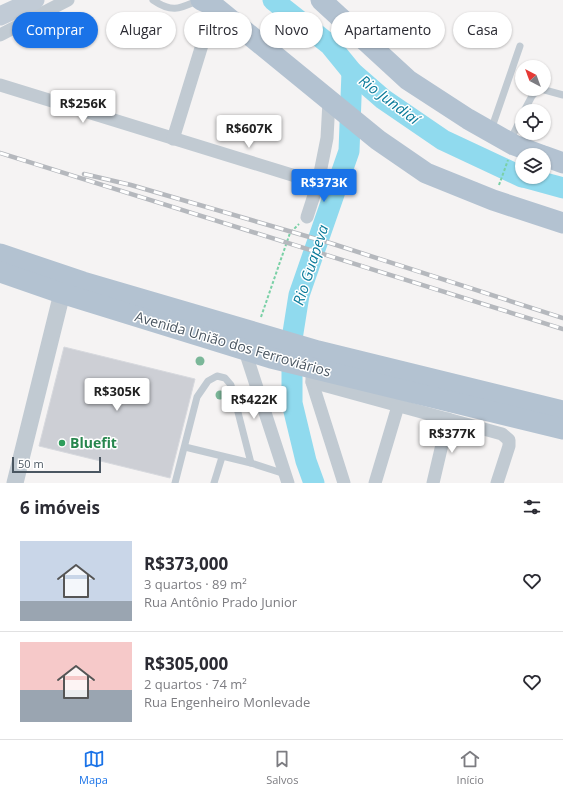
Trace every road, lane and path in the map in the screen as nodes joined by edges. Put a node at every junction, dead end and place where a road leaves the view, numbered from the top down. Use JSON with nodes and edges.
{"nodes":[{"id":1,"x":34,"y":0,"type":"edge"},
{"id":2,"x":68,"y":0,"type":"edge"},
{"id":3,"x":153,"y":0,"type":"edge"},
{"id":4,"x":205,"y":2,"type":"edge"},
{"id":5,"x":330,"y":4,"type":"edge"},
{"id":6,"x":0,"y":16,"type":"edge"},
{"id":7,"x":0,"y":35,"type":"edge"},
{"id":8,"x":520,"y":46,"type":"dead end"},
{"id":9,"x":0,"y":85,"type":"edge"},
{"id":10,"x":551,"y":92,"type":"edge"},
{"id":11,"x":563,"y":95,"type":"edge"},
{"id":12,"x":336,"y":106,"type":"junction"},
{"id":13,"x":490,"y":132,"type":"junction"},
{"id":14,"x":515,"y":136,"type":"edge"},
{"id":15,"x":173,"y":138,"type":"junction"},
{"id":16,"x":512,"y":144,"type":"junction"},
{"id":17,"x":523,"y":148,"type":"edge"},
{"id":18,"x":551,"y":159,"type":"edge"},
{"id":19,"x":563,"y":163,"type":"edge"},
{"id":20,"x":318,"y":183,"type":"junction"},
{"id":21,"x":493,"y":200,"type":"junction"},
{"id":22,"x":307,"y":217,"type":"joint"},
{"id":23,"x":563,"y":222,"type":"edge"},
{"id":24,"x":0,"y":254,"type":"edge"},
{"id":25,"x":0,"y":272,"type":"edge"},
{"id":26,"x":64,"y":285,"type":"junction"},
{"id":27,"x":265,"y":334,"type":"junction"},
{"id":28,"x":244,"y":348,"type":"junction"},
{"id":29,"x":311,"y":363,"type":"junction"},
{"id":30,"x":398,"y":406,"type":"junction"},
{"id":31,"x":563,"y":411,"type":"edge"},
{"id":32,"x":448,"y":419,"type":"junction"},
{"id":33,"x":563,"y":429,"type":"edge"},
{"id":34,"x":185,"y":447,"type":"junction"},
{"id":35,"x":222,"y":457,"type":"junction"},
{"id":36,"x":251,"y":463,"type":"junction"},
{"id":37,"x":287,"y":479,"type":"edge"},
{"id":38,"x":15,"y":483,"type":"edge"},
{"id":39,"x":175,"y":483,"type":"edge"},
{"id":40,"x":214,"y":483,"type":"edge"},
{"id":41,"x":344,"y":483,"type":"edge"},
{"id":42,"x":375,"y":483,"type":"edge"},
{"id":43,"x":433,"y":483,"type":"edge"},
{"id":44,"x":497,"y":483,"type":"edge"}],
"edges":[{"from":1,"to":6,"type":"main road"},
{"from":2,"to":7,"type":"street"},
{"from":3,"to":4,"type":"lane"},
{"from":4,"to":12,"type":"main road"},
{"from":4,"to":15,"type":"street"},
{"from":5,"to":13,"type":"main road"},
{"from":8,"to":13,"type":"lane"},
{"from":9,"to":15,"type":"street"},
{"from":10,"to":11,"type":"lane"},
{"from":12,"to":20,"type":"street"},
{"from":12,"to":21,"type":"main road"},
{"from":13,"to":16,"type":"main road"},
{"from":14,"to":16,"type":"lane"},
{"from":15,"to":20,"type":"street"},
{"from":16,"to":17,"type":"main road"},
{"from":16,"to":21,"type":"path"},
{"from":18,"to":19,"type":"main road"},
{"from":20,"to":22,"type":"street"},
{"from":21,"to":23,"type":"main road"},
{"from":22,"to":27,"type":"path"},
{"from":24,"to":26,"type":"main road","name":"Avenida União dos Ferroviários"},
{"from":25,"to":26,"type":"main road","name":"Avenida União dos Ferroviários"},
{"from":26,"to":27,"type":"main road","name":"Avenida União dos Ferroviários"},
{"from":26,"to":28,"type":"main road","name":"Avenida União dos Ferroviários"},
{"from":26,"to":38,"type":"street"},
{"from":27,"to":29,"type":"main road","name":"Avenida União dos Ferroviários"},
{"from":28,"to":29,"type":"main road","name":"Avenida União dos Ferroviários"},
{"from":28,"to":37,"type":"street"},
{"from":29,"to":30,"type":"street"},
{"from":29,"to":31,"type":"main road","name":"Avenida União dos Ferroviários"},
{"from":29,"to":33,"type":"main road","name":"Avenida União dos Ferroviários"},
{"from":29,"to":41,"type":"street"},
{"from":30,"to":32,"type":"street"},
{"from":30,"to":42,"type":"street"},
{"from":32,"to":43,"type":"street"},
{"from":32,"to":44,"type":"street"},
{"from":34,"to":35,"type":"lane"},
{"from":34,"to":36,"type":"lane"},
{"from":34,"to":39,"type":"lane"},
{"from":35,"to":36,"type":"lane"},
{"from":35,"to":40,"type":"lane"},
{"from":36,"to":37,"type":"lane"}]}
